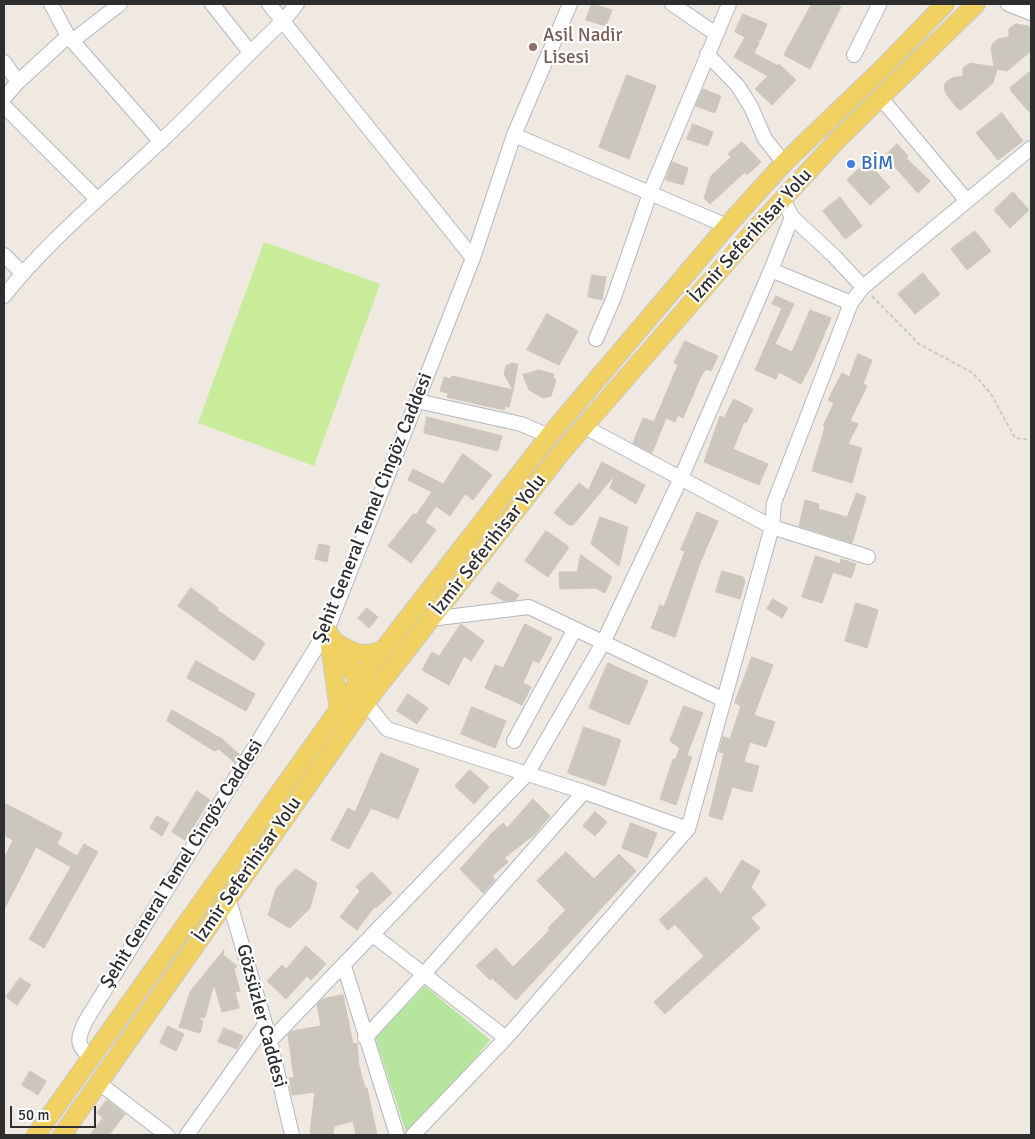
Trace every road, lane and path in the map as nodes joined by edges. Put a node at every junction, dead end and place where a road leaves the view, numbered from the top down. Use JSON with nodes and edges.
{"nodes":[{"id":1,"x":51,"y":4,"type":"edge"},
{"id":2,"x":120,"y":4,"type":"edge"},
{"id":3,"x":212,"y":4,"type":"edge"},
{"id":4,"x":269,"y":4,"type":"edge"},
{"id":5,"x":297,"y":4,"type":"edge"},
{"id":6,"x":570,"y":4,"type":"edge"},
{"id":7,"x":672,"y":4,"type":"edge"},
{"id":8,"x":729,"y":4,"type":"edge"},
{"id":9,"x":877,"y":4,"type":"edge"},
{"id":10,"x":945,"y":4,"type":"edge"},
{"id":11,"x":976,"y":4,"type":"edge"},
{"id":12,"x":1008,"y":4,"type":"edge"},
{"id":13,"x":1031,"y":13,"type":"edge"},
{"id":14,"x":283,"y":21,"type":"junction"},
{"id":15,"x":716,"y":34,"type":"junction"},
{"id":16,"x":70,"y":38,"type":"junction"},
{"id":17,"x":250,"y":52,"type":"junction"},
{"id":18,"x":707,"y":54,"type":"junction"},
{"id":19,"x":854,"y":56,"type":"dead end"},
{"id":20,"x":4,"y":62,"type":"edge"},
{"id":21,"x":18,"y":82,"type":"junction"},
{"id":22,"x":880,"y":97,"type":"junction"},
{"id":23,"x":4,"y":98,"type":"edge"},
{"id":24,"x":4,"y":106,"type":"edge"},
{"id":25,"x":514,"y":135,"type":"junction"},
{"id":26,"x":161,"y":142,"type":"junction"},
{"id":27,"x":1031,"y":148,"type":"edge"},
{"id":28,"x":784,"y":163,"type":"junction"},
{"id":29,"x":650,"y":192,"type":"junction"},
{"id":30,"x":97,"y":199,"type":"junction"},
{"id":31,"x":782,"y":199,"type":"junction"},
{"id":32,"x":967,"y":201,"type":"junction"},
{"id":33,"x":792,"y":217,"type":"junction"},
{"id":34,"x":727,"y":226,"type":"junction"},
{"id":35,"x":4,"y":255,"type":"edge"},
{"id":36,"x":473,"y":258,"type":"junction"},
{"id":37,"x":771,"y":270,"type":"junction"},
{"id":38,"x":22,"y":273,"type":"junction"},
{"id":39,"x":863,"y":287,"type":"junction"},
{"id":40,"x":4,"y":296,"type":"edge"},
{"id":41,"x":851,"y":303,"type":"junction"},
{"id":42,"x":596,"y":340,"type":"dead end"},
{"id":43,"x":417,"y":400,"type":"junction"},
{"id":44,"x":582,"y":426,"type":"junction"},
{"id":45,"x":549,"y":436,"type":"junction"},
{"id":46,"x":1031,"y":440,"type":"edge"},
{"id":47,"x":680,"y":480,"type":"junction"},
{"id":48,"x":772,"y":527,"type":"junction"},
{"id":49,"x":868,"y":557,"type":"dead end"},
{"id":50,"x":430,"y":619,"type":"junction"},
{"id":51,"x":574,"y":629,"type":"junction"},
{"id":52,"x":331,"y":636,"type":"junction"},
{"id":53,"x":603,"y":642,"type":"junction"},
{"id":54,"x":382,"y":650,"type":"junction"},
{"id":55,"x":359,"y":680,"type":"junction"},
{"id":56,"x":724,"y":700,"type":"junction"},
{"id":57,"x":366,"y":703,"type":"junction"},
{"id":58,"x":339,"y":710,"type":"junction"},
{"id":59,"x":514,"y":741,"type":"dead end"},
{"id":60,"x":527,"y":774,"type":"junction"},
{"id":61,"x":584,"y":792,"type":"junction"},
{"id":62,"x":688,"y":829,"type":"junction"},
{"id":63,"x":228,"y":897,"type":"junction"},
{"id":64,"x":373,"y":935,"type":"junction"},
{"id":65,"x":344,"y":966,"type":"junction"},
{"id":66,"x":424,"y":974,"type":"junction"},
{"id":67,"x":266,"y":1025,"type":"junction"},
{"id":68,"x":365,"y":1038,"type":"junction"},
{"id":69,"x":506,"y":1038,"type":"junction"},
{"id":70,"x":270,"y":1041,"type":"junction"},
{"id":71,"x":91,"y":1058,"type":"junction"},
{"id":72,"x":99,"y":1083,"type":"junction"},
{"id":73,"x":36,"y":1135,"type":"edge"},
{"id":74,"x":62,"y":1135,"type":"edge"},
{"id":75,"x":167,"y":1135,"type":"edge"},
{"id":76,"x":187,"y":1135,"type":"edge"},
{"id":77,"x":292,"y":1135,"type":"edge"},
{"id":78,"x":397,"y":1135,"type":"edge"},
{"id":79,"x":413,"y":1135,"type":"edge"}],
"edges":[{"from":1,"to":16,"type":"street"},
{"from":2,"to":16,"type":"street"},
{"from":3,"to":17,"type":"street"},
{"from":4,"to":14,"type":"street"},
{"from":5,"to":14,"type":"street"},
{"from":6,"to":25,"type":"street","name":"Şehit General Temel Cingöz Caddesi"},
{"from":7,"to":15,"type":"street"},
{"from":8,"to":15,"type":"street"},
{"from":9,"to":19,"type":"street"},
{"from":10,"to":28,"type":"main road","name":"İzmir Seferihisar Yolu"},
{"from":11,"to":22,"type":"main road","name":"İzmir Seferihisar Yolu"},
{"from":12,"to":13,"type":"street"},
{"from":14,"to":17,"type":"street"},
{"from":14,"to":36,"type":"street"},
{"from":15,"to":18,"type":"street"},
{"from":16,"to":21,"type":"street"},
{"from":16,"to":26,"type":"street"},
{"from":17,"to":26,"type":"street"},
{"from":18,"to":28,"type":"street"},
{"from":18,"to":29,"type":"street"},
{"from":20,"to":21,"type":"street"},
{"from":21,"to":23,"type":"street"},
{"from":22,"to":31,"type":"main road","name":"İzmir Seferihisar Yolu"},
{"from":22,"to":32,"type":"street"},
{"from":24,"to":30,"type":"street"},
{"from":25,"to":29,"type":"street"},
{"from":25,"to":36,"type":"street","name":"Şehit General Temel Cingöz Caddesi"},
{"from":26,"to":30,"type":"street"},
{"from":27,"to":32,"type":"street"},
{"from":28,"to":34,"type":"main road","name":"İzmir Seferihisar Yolu"},
{"from":29,"to":34,"type":"street"},
{"from":29,"to":42,"type":"street"},
{"from":30,"to":38,"type":"street"},
{"from":31,"to":33,"type":"street"},
{"from":31,"to":44,"type":"main road","name":"İzmir Seferihisar Yolu"},
{"from":32,"to":39,"type":"street"},
{"from":33,"to":37,"type":"street"},
{"from":33,"to":39,"type":"street"},
{"from":34,"to":45,"type":"main road","name":"İzmir Seferihisar Yolu"},
{"from":35,"to":38,"type":"street"},
{"from":36,"to":43,"type":"street","name":"Şehit General Temel Cingöz Caddesi"},
{"from":37,"to":41,"type":"street"},
{"from":37,"to":47,"type":"street"},
{"from":38,"to":40,"type":"street"},
{"from":39,"to":41,"type":"street"},
{"from":39,"to":46,"type":"path"},
{"from":41,"to":48,"type":"street"},
{"from":43,"to":45,"type":"street"},
{"from":43,"to":52,"type":"street","name":"Şehit General Temel Cingöz Caddesi"},
{"from":44,"to":47,"type":"street"},
{"from":44,"to":50,"type":"main road","name":"İzmir Seferihisar Yolu"},
{"from":45,"to":54,"type":"main road","name":"İzmir Seferihisar Yolu"},
{"from":47,"to":48,"type":"street"},
{"from":47,"to":53,"type":"street"},
{"from":48,"to":49,"type":"street"},
{"from":48,"to":56,"type":"street"},
{"from":50,"to":51,"type":"street"},
{"from":50,"to":57,"type":"main road","name":"İzmir Seferihisar Yolu"},
{"from":51,"to":53,"type":"street"},
{"from":51,"to":59,"type":"street"},
{"from":52,"to":54,"type":"main road"},
{"from":52,"to":55,"type":"main road"},
{"from":52,"to":58,"type":"main road"},
{"from":52,"to":71,"type":"street","name":"Şehit General Temel Cingöz Caddesi"},
{"from":53,"to":56,"type":"street"},
{"from":53,"to":60,"type":"street"},
{"from":54,"to":55,"type":"main road","name":"İzmir Seferihisar Yolu"},
{"from":55,"to":57,"type":"main road"},
{"from":55,"to":58,"type":"main road","name":"İzmir Seferihisar Yolu"},
{"from":56,"to":62,"type":"street"},
{"from":57,"to":60,"type":"street"},
{"from":57,"to":63,"type":"main road","name":"İzmir Seferihisar Yolu"},
{"from":58,"to":71,"type":"main road","name":"İzmir Seferihisar Yolu"},
{"from":60,"to":61,"type":"street"},
{"from":60,"to":64,"type":"street"},
{"from":61,"to":62,"type":"street"},
{"from":61,"to":66,"type":"street"},
{"from":62,"to":69,"type":"street"},
{"from":63,"to":67,"type":"street","name":"Gözsüzler Caddesi"},
{"from":63,"to":72,"type":"main road","name":"İzmir Seferihisar Yolu"},
{"from":64,"to":65,"type":"street"},
{"from":64,"to":66,"type":"street"},
{"from":65,"to":68,"type":"street"},
{"from":65,"to":70,"type":"street"},
{"from":66,"to":68,"type":"street"},
{"from":66,"to":69,"type":"street"},
{"from":67,"to":70,"type":"street","name":"Gözsüzler Caddesi"},
{"from":67,"to":76,"type":"street"},
{"from":68,"to":78,"type":"street"},
{"from":69,"to":79,"type":"street"},
{"from":70,"to":77,"type":"street","name":"Gözsüzler Caddesi"},
{"from":71,"to":73,"type":"main road","name":"İzmir Seferihisar Yolu"},
{"from":72,"to":74,"type":"main road","name":"İzmir Seferihisar Yolu"},
{"from":72,"to":75,"type":"street"}]}
